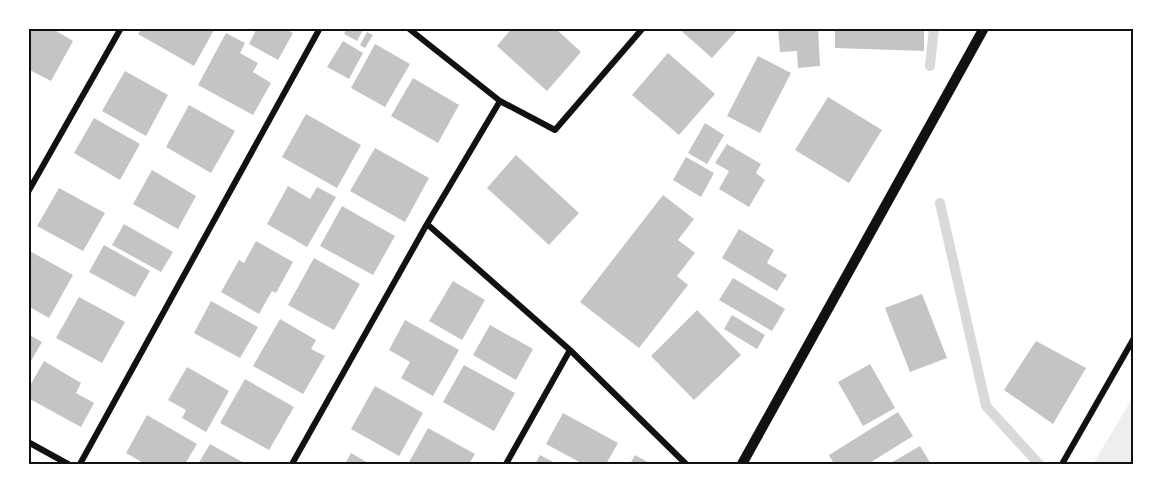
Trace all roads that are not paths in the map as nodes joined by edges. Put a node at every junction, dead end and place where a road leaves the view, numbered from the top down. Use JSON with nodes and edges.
{"nodes":[{"id":1,"x":121,"y":28,"type":"edge"},
{"id":2,"x":320,"y":28,"type":"edge"},
{"id":3,"x":408,"y":28,"type":"edge"},
{"id":4,"x":643,"y":28,"type":"edge"},
{"id":5,"x":984,"y":28,"type":"edge"},
{"id":6,"x":500,"y":101,"type":"junction"},
{"id":7,"x":28,"y":192,"type":"edge"},
{"id":8,"x":427,"y":224,"type":"junction"},
{"id":9,"x":1134,"y":338,"type":"edge"},
{"id":10,"x":570,"y":350,"type":"junction"},
{"id":11,"x":28,"y":442,"type":"edge"},
{"id":12,"x":745,"y":463,"type":"edge"},
{"id":13,"x":68,"y":465,"type":"edge"},
{"id":14,"x":80,"y":465,"type":"edge"},
{"id":15,"x":292,"y":465,"type":"edge"},
{"id":16,"x":506,"y":465,"type":"edge"},
{"id":17,"x":686,"y":465,"type":"edge"},
{"id":18,"x":1062,"y":465,"type":"edge"}],
"edges":[{"from":1,"to":7,"type":"street"},
{"from":2,"to":14,"type":"street"},
{"from":3,"to":6,"type":"street"},
{"from":4,"to":6,"type":"street"},
{"from":5,"to":12,"type":"street"},
{"from":6,"to":8,"type":"street"},
{"from":8,"to":10,"type":"street"},
{"from":8,"to":15,"type":"street"},
{"from":9,"to":18,"type":"street"},
{"from":10,"to":16,"type":"street"},
{"from":10,"to":17,"type":"street"},
{"from":11,"to":13,"type":"street"}]}
